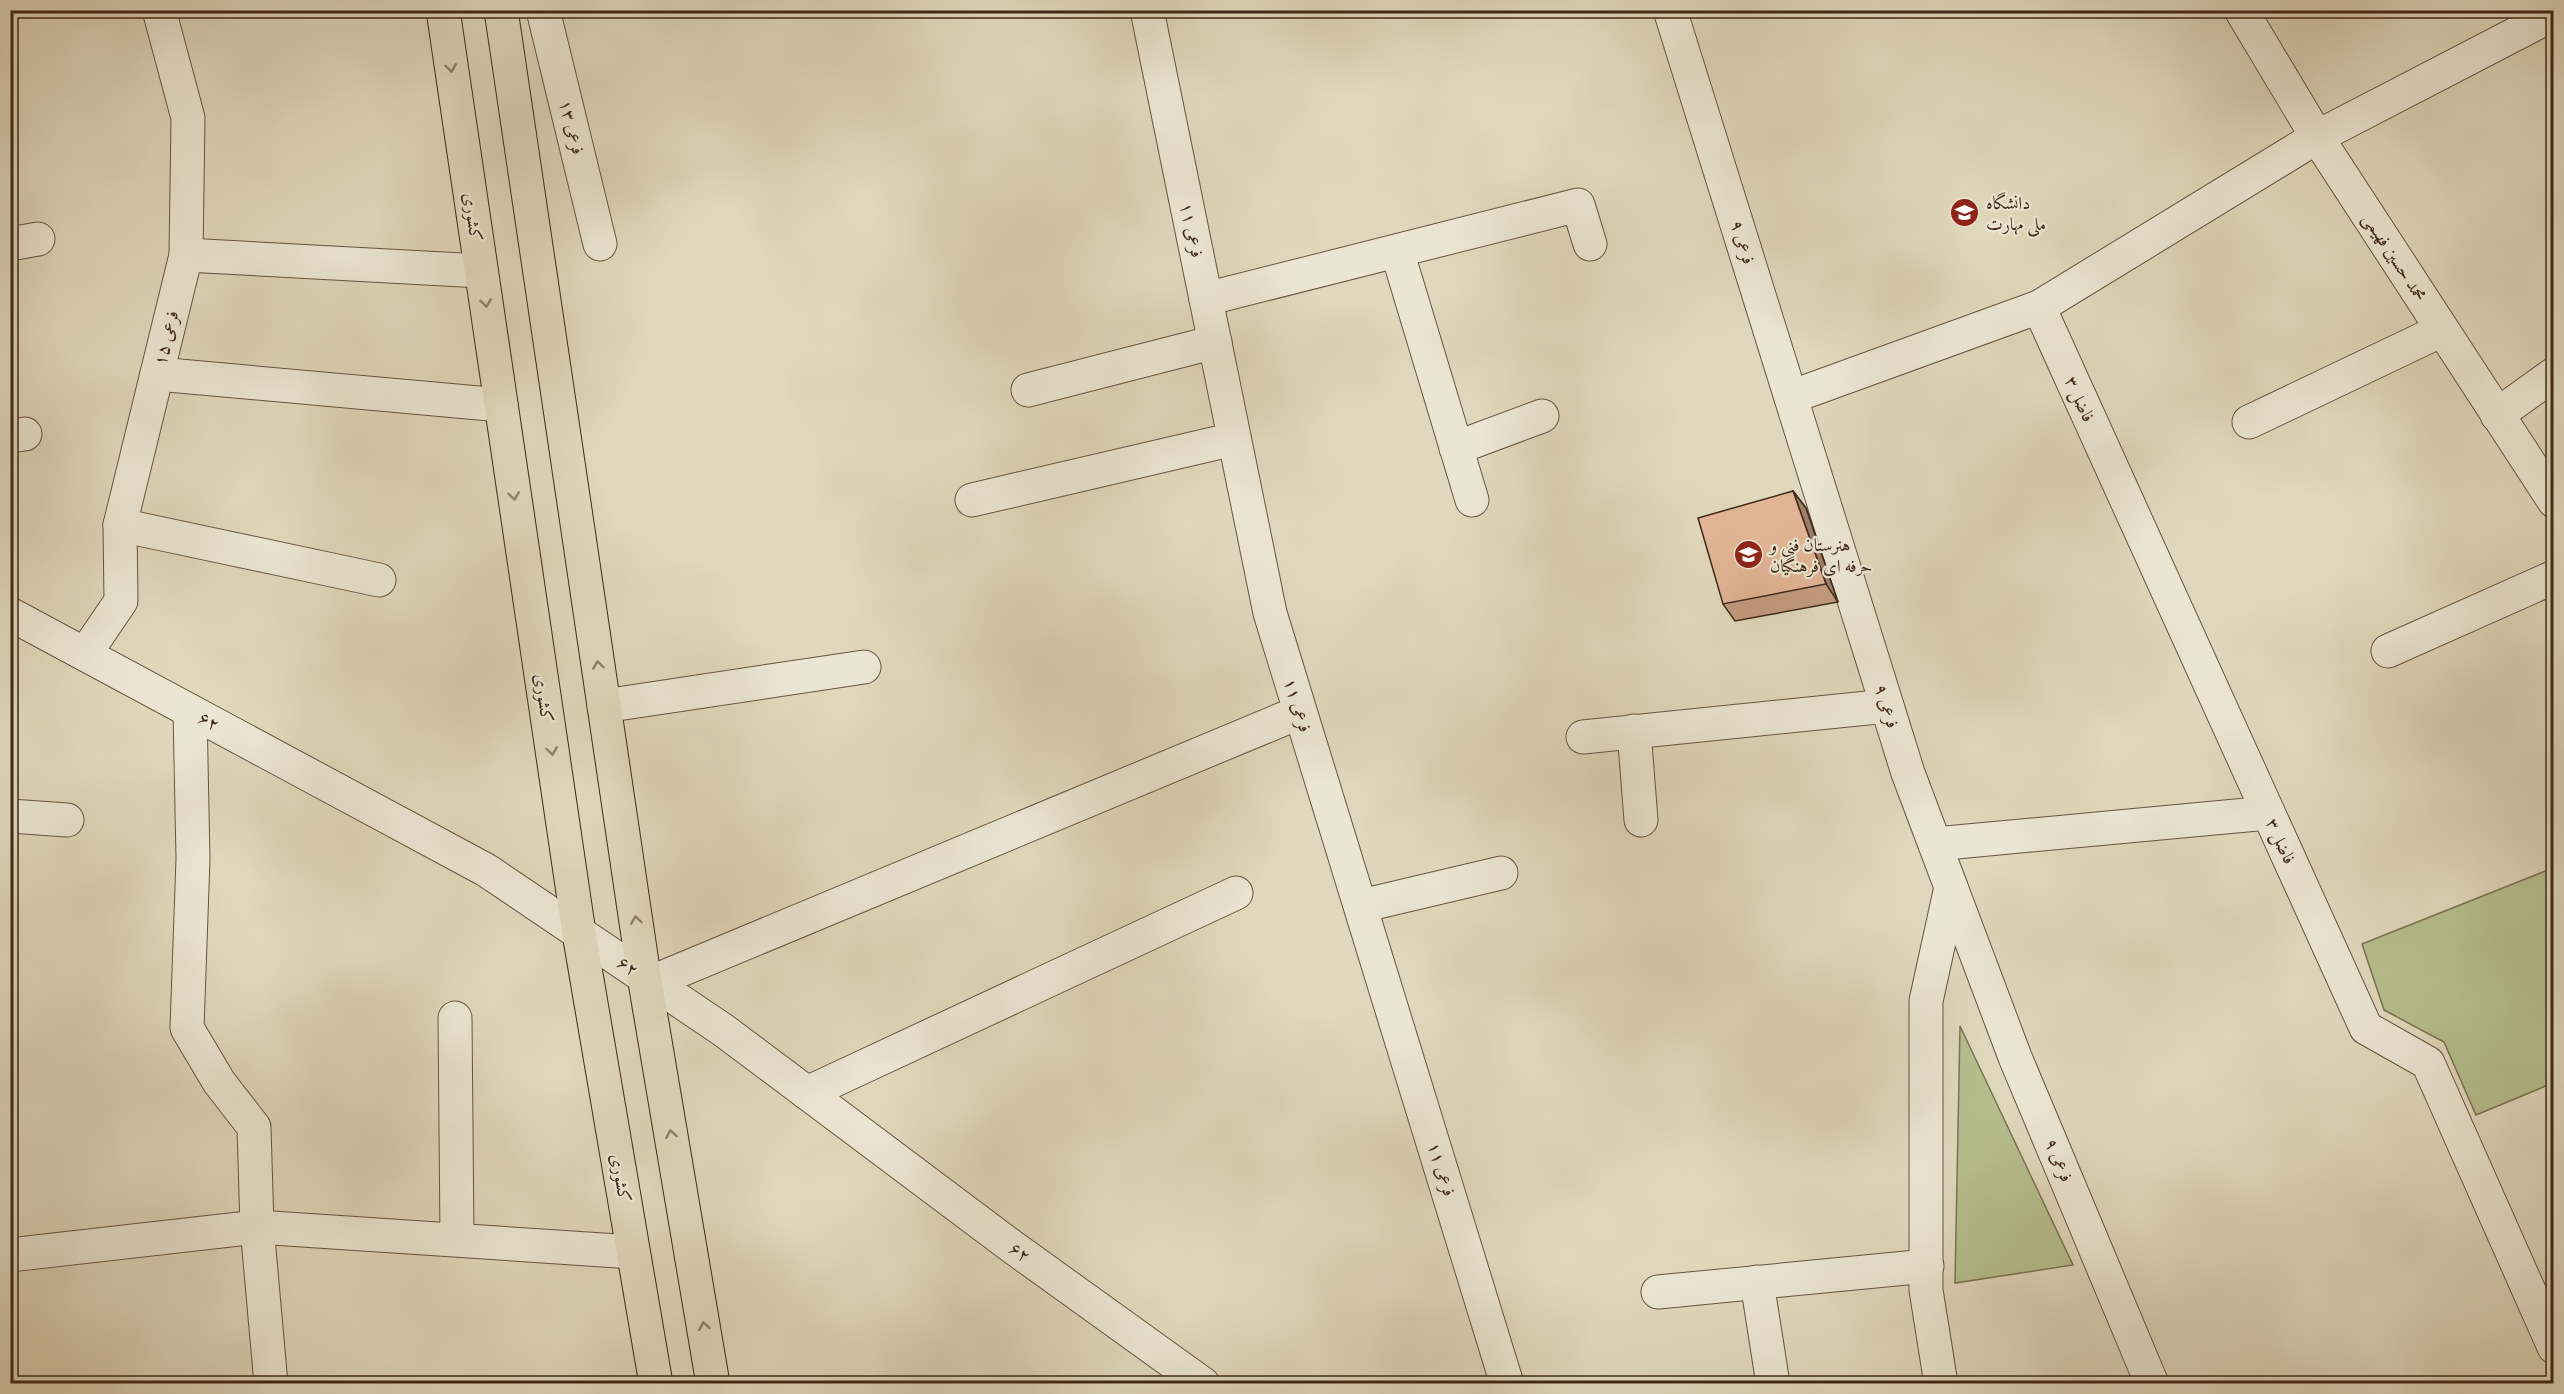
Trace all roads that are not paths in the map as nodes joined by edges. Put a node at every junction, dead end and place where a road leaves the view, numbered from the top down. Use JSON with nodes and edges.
{"nodes":[{"id":1,"x":159,"y":10,"type":"edge"},
{"id":2,"x":443,"y":10,"type":"edge"},
{"id":3,"x":501,"y":10,"type":"edge"},
{"id":4,"x":543,"y":10,"type":"edge"},
{"id":5,"x":1147,"y":10,"type":"edge"},
{"id":6,"x":1670,"y":10,"type":"edge"},
{"id":7,"x":2241,"y":10,"type":"edge"},
{"id":8,"x":2553,"y":14,"type":"edge"},
{"id":9,"x":2317,"y":137,"type":"junction"},
{"id":10,"x":600,"y":244,"type":"dead end"},
{"id":11,"x":1590,"y":244,"type":"dead end"},
{"id":12,"x":1397,"y":251,"type":"junction"},
{"id":13,"x":186,"y":255,"type":"junction"},
{"id":14,"x":481,"y":271,"type":"junction"},
{"id":15,"x":1206,"y":299,"type":"junction"},
{"id":16,"x":2038,"y":307,"type":"junction"},
{"id":17,"x":2442,"y":330,"type":"junction"},
{"id":18,"x":1215,"y":342,"type":"junction"},
{"id":19,"x":157,"y":374,"type":"junction"},
{"id":20,"x":2553,"y":374,"type":"edge"},
{"id":21,"x":1028,"y":390,"type":"dead end"},
{"id":22,"x":1791,"y":397,"type":"junction"},
{"id":23,"x":501,"y":405,"type":"junction"},
{"id":24,"x":2497,"y":415,"type":"junction"},
{"id":25,"x":1542,"y":416,"type":"dead end"},
{"id":26,"x":2248,"y":422,"type":"dead end"},
{"id":27,"x":1234,"y":439,"type":"junction"},
{"id":28,"x":1456,"y":448,"type":"junction"},
{"id":29,"x":972,"y":500,"type":"dead end"},
{"id":30,"x":1472,"y":500,"type":"dead end"},
{"id":31,"x":2553,"y":501,"type":"edge"},
{"id":32,"x":120,"y":525,"type":"junction"},
{"id":33,"x":2553,"y":578,"type":"edge"},
{"id":34,"x":379,"y":580,"type":"dead end"},
{"id":35,"x":10,"y":614,"type":"edge"},
{"id":36,"x":2388,"y":651,"type":"dead end"},
{"id":37,"x":85,"y":654,"type":"junction"},
{"id":38,"x":864,"y":667,"type":"dead end"},
{"id":39,"x":604,"y":706,"type":"junction"},
{"id":40,"x":1887,"y":706,"type":"junction"},
{"id":41,"x":190,"y":711,"type":"junction"},
{"id":42,"x":1300,"y":712,"type":"junction"},
{"id":43,"x":1634,"y":732,"type":"junction"},
{"id":44,"x":1583,"y":737,"type":"dead end"},
{"id":45,"x":2268,"y":813,"type":"junction"},
{"id":46,"x":10,"y":816,"type":"edge"},
{"id":47,"x":1641,"y":819,"type":"dead end"},
{"id":48,"x":67,"y":820,"type":"dead end"},
{"id":49,"x":1935,"y":844,"type":"junction"},
{"id":50,"x":1501,"y":873,"type":"dead end"},
{"id":51,"x":1951,"y":887,"type":"junction"},
{"id":52,"x":1236,"y":893,"type":"dead end"},
{"id":53,"x":1361,"y":906,"type":"junction"},
{"id":54,"x":579,"y":933,"type":"junction"},
{"id":55,"x":648,"y":979,"type":"junction"},
{"id":56,"x":455,"y":1018,"type":"dead end"},
{"id":57,"x":807,"y":1093,"type":"junction"},
{"id":58,"x":257,"y":1227,"type":"junction"},
{"id":59,"x":457,"y":1239,"type":"junction"},
{"id":60,"x":633,"y":1252,"type":"junction"},
{"id":61,"x":10,"y":1255,"type":"edge"},
{"id":62,"x":1927,"y":1266,"type":"junction"},
{"id":63,"x":1757,"y":1282,"type":"junction"},
{"id":64,"x":1658,"y":1292,"type":"dead end"},
{"id":65,"x":2553,"y":1347,"type":"edge"},
{"id":66,"x":271,"y":1383,"type":"edge"},
{"id":67,"x":656,"y":1383,"type":"edge"},
{"id":68,"x":713,"y":1383,"type":"edge"},
{"id":69,"x":1203,"y":1383,"type":"edge"},
{"id":70,"x":1507,"y":1383,"type":"edge"},
{"id":71,"x":1773,"y":1383,"type":"edge"},
{"id":72,"x":1941,"y":1383,"type":"edge"},
{"id":73,"x":2152,"y":1383,"type":"edge"}],
"edges":[{"from":1,"to":13,"type":"street","name":"فرعی ۱۵"},
{"from":2,"to":14,"type":"main road","name":"کشوری","one_way":true},
{"from":39,"to":3,"type":"main road","one_way":true},
{"from":4,"to":10,"type":"street","name":"فرعی ۱۳"},
{"from":5,"to":15,"type":"street","name":"فرعی ۱۱"},
{"from":6,"to":22,"type":"street","name":"فرعی ۹"},
{"from":7,"to":9,"type":"street","name":"محمد حسین فهیمی"},
{"from":8,"to":9,"type":"street"},
{"from":9,"to":16,"type":"street"},
{"from":9,"to":17,"type":"street","name":"محمد حسین فهیمی"},
{"from":11,"to":12,"type":"street"},
{"from":12,"to":15,"type":"street"},
{"from":12,"to":28,"type":"street"},
{"from":13,"to":14,"type":"street"},
{"from":13,"to":19,"type":"street","name":"فرعی ۱۵"},
{"from":14,"to":23,"type":"main road","name":"کشوری","one_way":true},
{"from":15,"to":18,"type":"street","name":"فرعی ۱۱"},
{"from":16,"to":22,"type":"street"},
{"from":16,"to":45,"type":"street","name":"فاضل ۳"},
{"from":17,"to":24,"type":"street","name":"محمد حسین فهیمی"},
{"from":17,"to":26,"type":"street"},
{"from":18,"to":21,"type":"street"},
{"from":18,"to":27,"type":"street","name":"فرعی ۱۱"},
{"from":19,"to":23,"type":"street"},
{"from":19,"to":32,"type":"street","name":"فرعی ۱۵"},
{"from":20,"to":24,"type":"street"},
{"from":22,"to":40,"type":"street","name":"فرعی ۹"},
{"from":23,"to":54,"type":"main road","name":"کشوری","one_way":true},
{"from":24,"to":31,"type":"street","name":"محمد حسین فهیمی"},
{"from":25,"to":28,"type":"street"},
{"from":27,"to":29,"type":"street"},
{"from":27,"to":42,"type":"street","name":"فرعی ۱۱"},
{"from":28,"to":30,"type":"street"},
{"from":32,"to":34,"type":"street"},
{"from":32,"to":37,"type":"street","name":"فرعی ۱۵"},
{"from":33,"to":36,"type":"street"},
{"from":35,"to":37,"type":"street","name":"۶۲"},
{"from":37,"to":41,"type":"street","name":"۶۲"},
{"from":38,"to":39,"type":"street"},
{"from":55,"to":39,"type":"main road","one_way":true},
{"from":40,"to":43,"type":"street"},
{"from":40,"to":49,"type":"street","name":"فرعی ۹"},
{"from":41,"to":54,"type":"street","name":"۶۲"},
{"from":41,"to":58,"type":"street"},
{"from":42,"to":53,"type":"street","name":"فرعی ۱۱"},
{"from":42,"to":55,"type":"street"},
{"from":43,"to":44,"type":"street"},
{"from":43,"to":47,"type":"street"},
{"from":45,"to":49,"type":"street"},
{"from":45,"to":65,"type":"street","name":"فاضل ۳"},
{"from":46,"to":48,"type":"street"},
{"from":49,"to":51,"type":"street","name":"فرعی ۹"},
{"from":50,"to":53,"type":"street"},
{"from":51,"to":62,"type":"street"},
{"from":51,"to":73,"type":"street","name":"فرعی ۹"},
{"from":52,"to":57,"type":"street"},
{"from":53,"to":70,"type":"street","name":"فرعی ۱۱"},
{"from":54,"to":55,"type":"street","name":"۶۲"},
{"from":54,"to":60,"type":"main road","name":"کشوری"},
{"from":55,"to":57,"type":"street","name":"۶۲"},
{"from":68,"to":55,"type":"main road","one_way":true},
{"from":56,"to":59,"type":"street"},
{"from":57,"to":69,"type":"street","name":"۶۲"},
{"from":58,"to":59,"type":"street"},
{"from":58,"to":61,"type":"street"},
{"from":58,"to":66,"type":"street"},
{"from":59,"to":60,"type":"street"},
{"from":60,"to":67,"type":"main road","name":"کشوری"},
{"from":62,"to":63,"type":"street"},
{"from":62,"to":72,"type":"street"},
{"from":63,"to":64,"type":"street"},
{"from":63,"to":71,"type":"street"}]}
